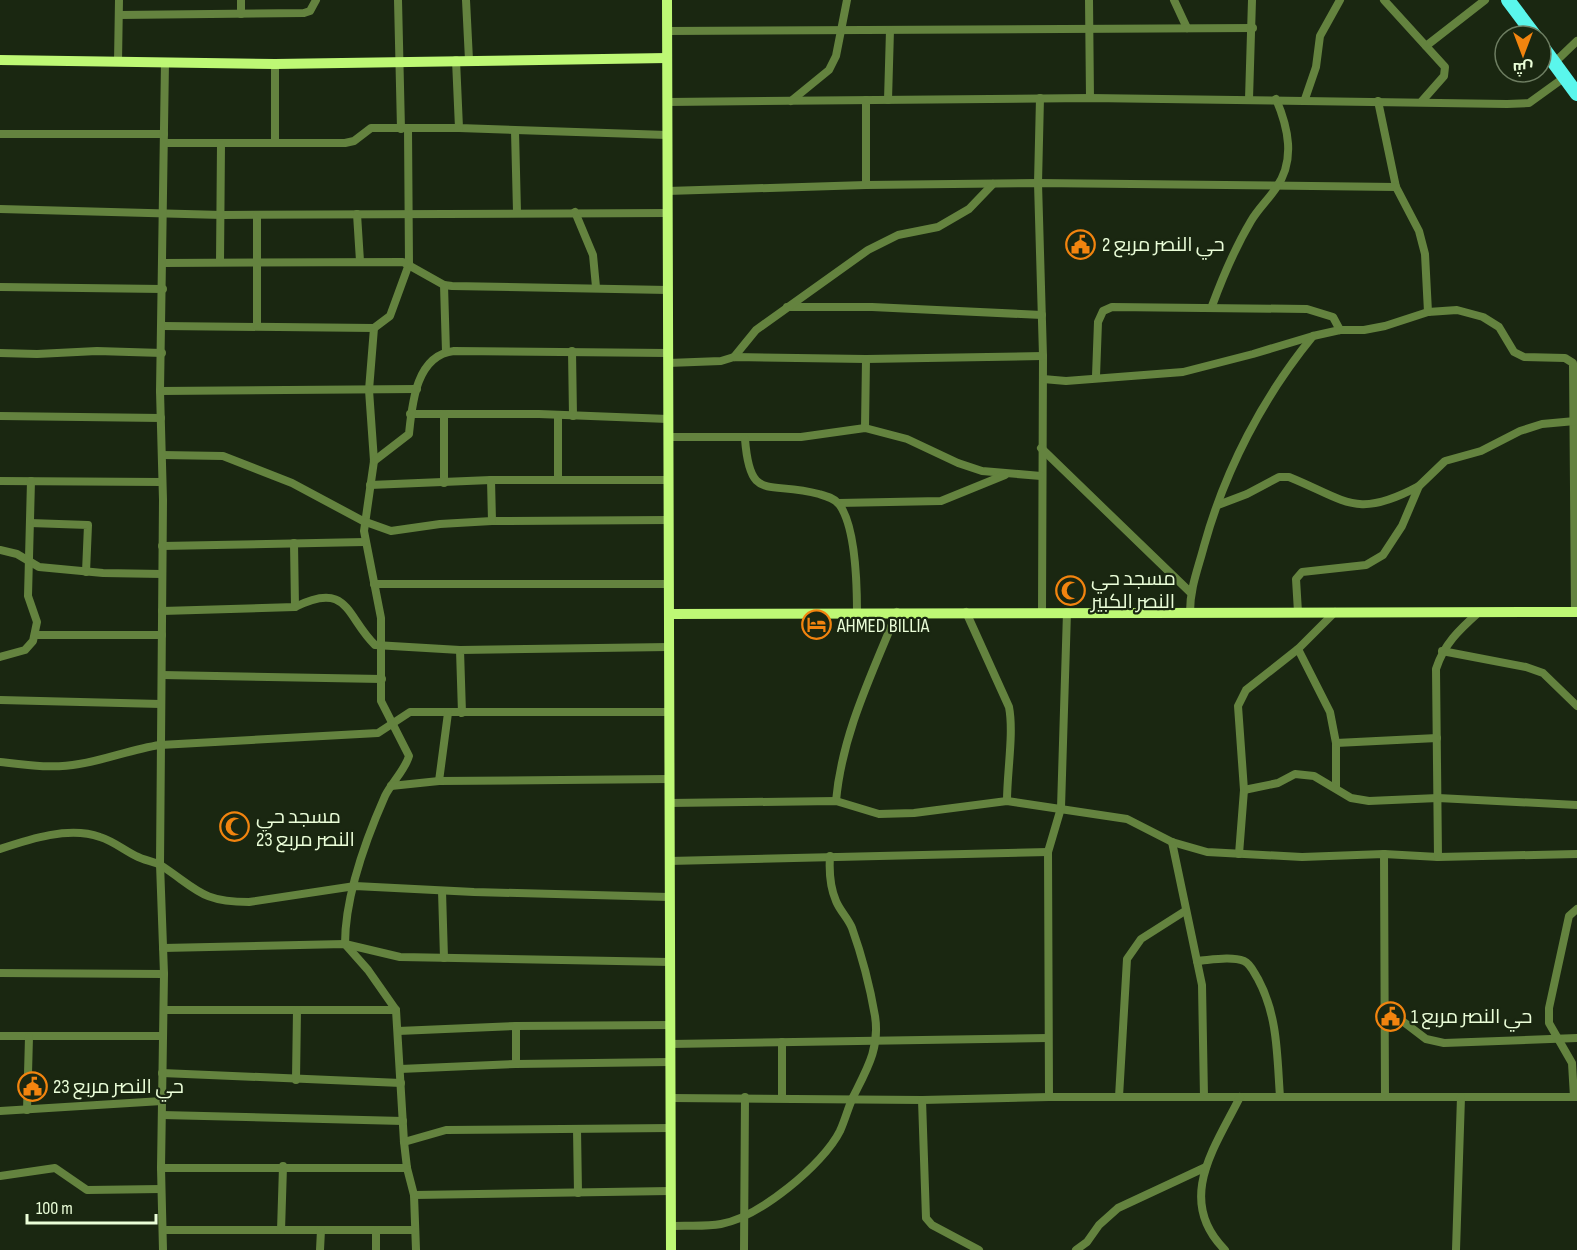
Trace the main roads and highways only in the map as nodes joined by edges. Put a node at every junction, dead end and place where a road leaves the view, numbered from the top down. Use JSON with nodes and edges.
{"nodes":[{"id":1,"x":1508,"y":0,"type":"edge"},
{"id":2,"x":1526,"y":24,"type":"edge"},
{"id":3,"x":1553,"y":62,"type":"edge"},
{"id":4,"x":1577,"y":94,"type":"edge"}],
"edges":[{"from":1,"to":2,"type":"highway"},
{"from":3,"to":4,"type":"highway"}]}
